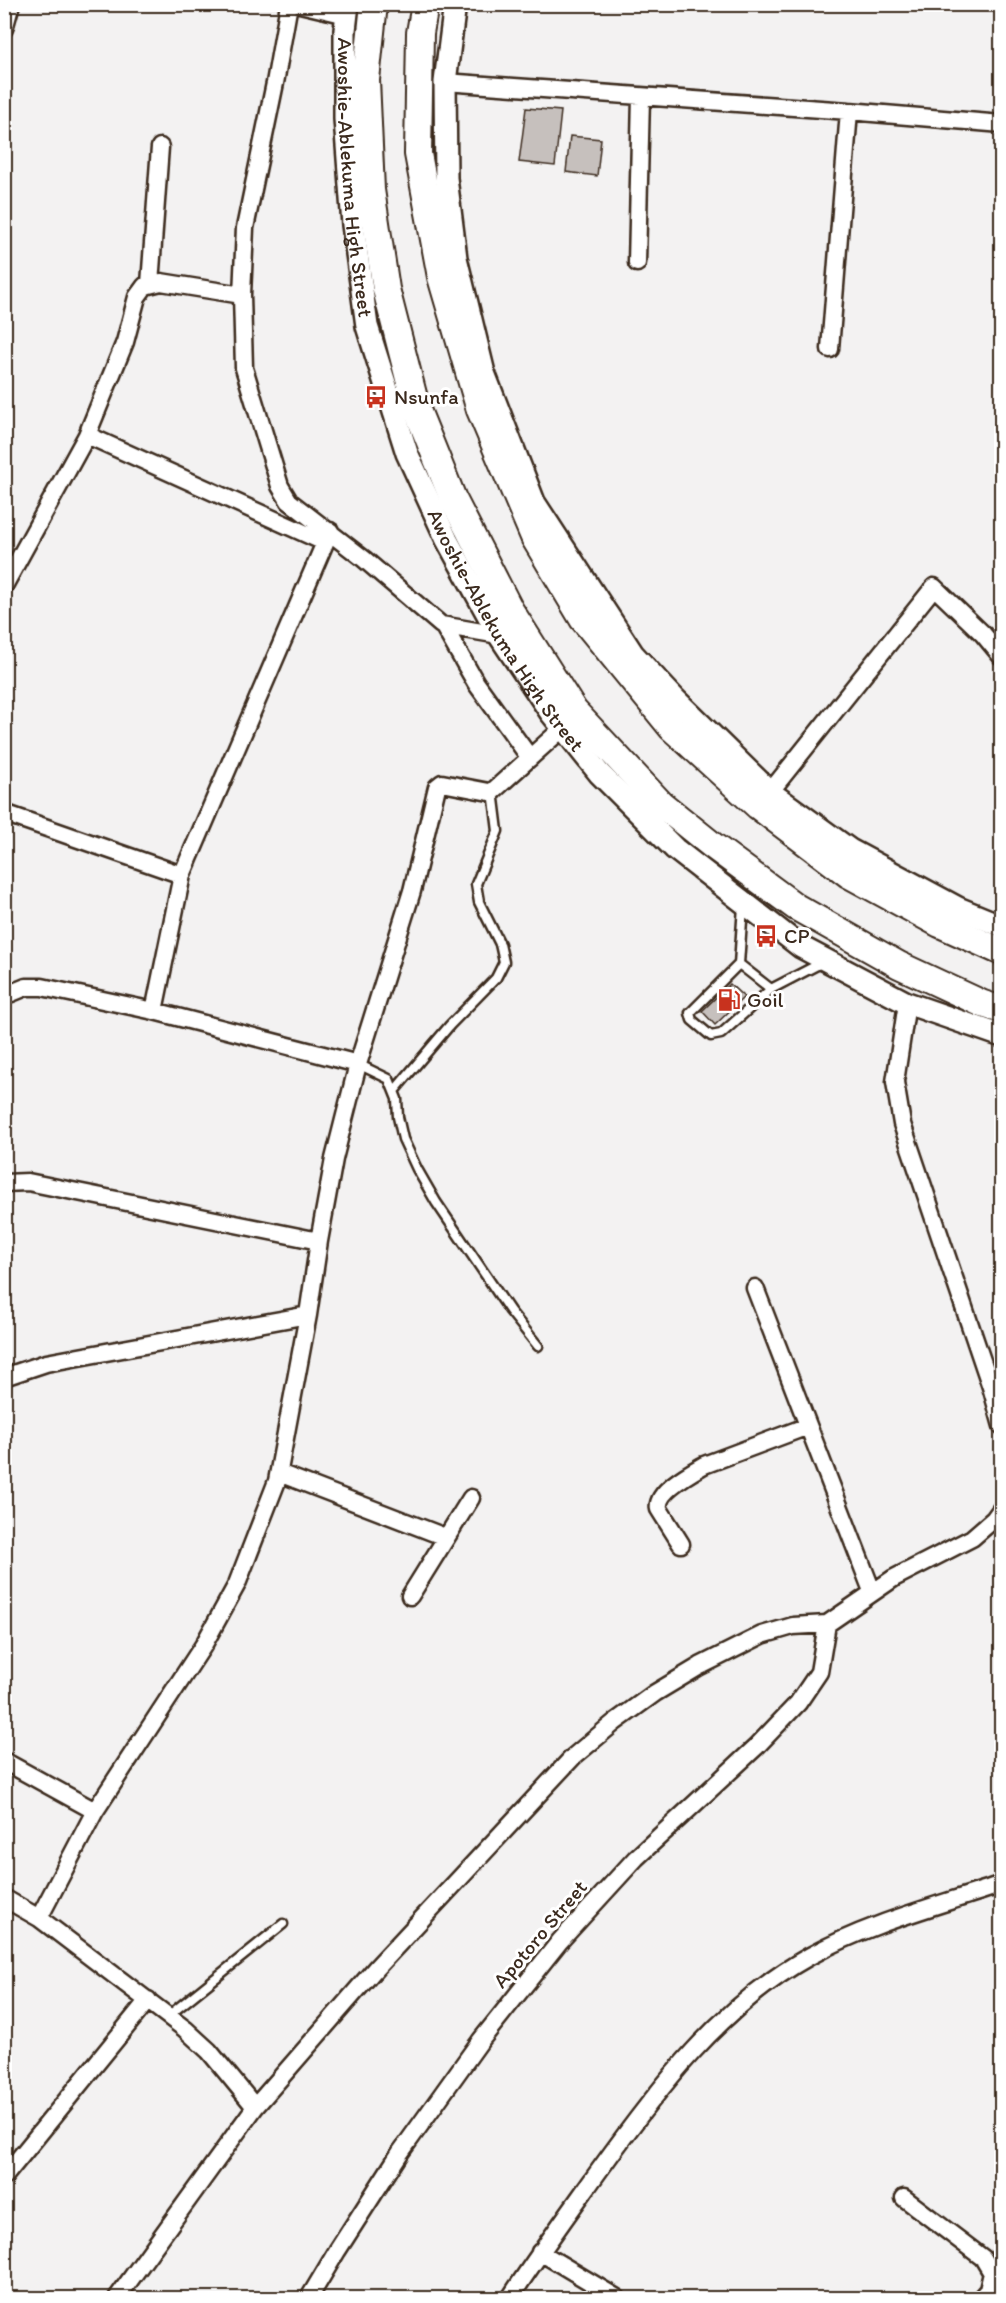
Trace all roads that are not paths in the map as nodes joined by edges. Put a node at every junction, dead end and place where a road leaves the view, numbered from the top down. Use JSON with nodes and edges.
{"nodes":[{"id":1,"x":11,"y":4,"type":"edge"},
{"id":2,"x":289,"y":4,"type":"edge"},
{"id":3,"x":300,"y":4,"type":"edge"},
{"id":4,"x":374,"y":4,"type":"edge"},
{"id":5,"x":425,"y":4,"type":"edge"},
{"id":6,"x":455,"y":4,"type":"edge"},
{"id":7,"x":347,"y":10,"type":"edge"},
{"id":8,"x":4,"y":29,"type":"edge"},
{"id":9,"x":445,"y":82,"type":"junction"},
{"id":10,"x":641,"y":97,"type":"junction"},
{"id":11,"x":849,"y":111,"type":"junction"},
{"id":12,"x":1002,"y":124,"type":"edge"},
{"id":13,"x":160,"y":147,"type":"dead end"},
{"id":14,"x":637,"y":263,"type":"dead end"},
{"id":15,"x":150,"y":284,"type":"junction"},
{"id":16,"x":242,"y":295,"type":"junction"},
{"id":17,"x":830,"y":349,"type":"dead end"},
{"id":18,"x":87,"y":435,"type":"junction"},
{"id":19,"x":327,"y":536,"type":"junction"},
{"id":20,"x":4,"y":586,"type":"edge"},
{"id":21,"x":444,"y":627,"type":"junction"},
{"id":22,"x":499,"y":635,"type":"junction"},
{"id":23,"x":1002,"y":657,"type":"edge"},
{"id":24,"x":563,"y":728,"type":"junction"},
{"id":25,"x":530,"y":758,"type":"junction"},
{"id":26,"x":493,"y":791,"type":"junction"},
{"id":27,"x":770,"y":792,"type":"junction"},
{"id":28,"x":4,"y":813,"type":"edge"},
{"id":29,"x":182,"y":875,"type":"junction"},
{"id":30,"x":744,"y":903,"type":"junction"},
{"id":31,"x":1002,"y":926,"type":"edge"},
{"id":32,"x":1002,"y":952,"type":"edge"},
{"id":33,"x":826,"y":960,"type":"junction"},
{"id":34,"x":739,"y":964,"type":"junction"},
{"id":35,"x":771,"y":989,"type":"junction"},
{"id":36,"x":4,"y":996,"type":"edge"},
{"id":37,"x":907,"y":1003,"type":"junction"},
{"id":38,"x":1002,"y":1010,"type":"edge"},
{"id":39,"x":154,"y":1011,"type":"junction"},
{"id":40,"x":1002,"y":1036,"type":"edge"},
{"id":41,"x":358,"y":1064,"type":"junction"},
{"id":42,"x":395,"y":1090,"type":"junction"},
{"id":43,"x":4,"y":1183,"type":"edge"},
{"id":44,"x":319,"y":1241,"type":"junction"},
{"id":45,"x":754,"y":1288,"type":"dead end"},
{"id":46,"x":308,"y":1315,"type":"junction"},
{"id":47,"x":538,"y":1346,"type":"dead end"},
{"id":48,"x":4,"y":1377,"type":"edge"},
{"id":49,"x":997,"y":1388,"type":"edge"},
{"id":50,"x":1002,"y":1425,"type":"edge"},
{"id":51,"x":808,"y":1426,"type":"junction"},
{"id":52,"x":279,"y":1473,"type":"junction"},
{"id":53,"x":471,"y":1498,"type":"dead end"},
{"id":54,"x":1002,"y":1508,"type":"edge"},
{"id":55,"x":445,"y":1537,"type":"junction"},
{"id":56,"x":681,"y":1544,"type":"dead end"},
{"id":57,"x":872,"y":1591,"type":"junction"},
{"id":58,"x":410,"y":1596,"type":"dead end"},
{"id":59,"x":827,"y":1624,"type":"junction"},
{"id":60,"x":4,"y":1761,"type":"edge"},
{"id":61,"x":95,"y":1811,"type":"junction"},
{"id":62,"x":1002,"y":1884,"type":"edge"},
{"id":63,"x":4,"y":1898,"type":"edge"},
{"id":64,"x":39,"y":1918,"type":"junction"},
{"id":65,"x":283,"y":1924,"type":"dead end"},
{"id":66,"x":148,"y":2000,"type":"junction"},
{"id":67,"x":168,"y":2016,"type":"junction"},
{"id":68,"x":255,"y":2107,"type":"junction"},
{"id":69,"x":4,"y":2177,"type":"edge"},
{"id":70,"x":904,"y":2198,"type":"dead end"},
{"id":71,"x":540,"y":2252,"type":"junction"},
{"id":72,"x":117,"y":2298,"type":"edge"},
{"id":73,"x":309,"y":2298,"type":"edge"},
{"id":74,"x":510,"y":2298,"type":"edge"},
{"id":75,"x":617,"y":2298,"type":"edge"},
{"id":76,"x":981,"y":2298,"type":"edge"}],
"edges":[{"from":1,"to":8,"type":"street"},
{"from":2,"to":16,"type":"street"},
{"from":3,"to":7,"type":"street"},
{"from":4,"to":38,"type":"main road","name":"Awoshie-Ablekuma High Street"},
{"from":5,"to":32,"type":"main road"},
{"from":6,"to":9,"type":"street"},
{"from":7,"to":22,"type":"street","name":"Awoshie-Ablekuma High Street"},
{"from":9,"to":10,"type":"street"},
{"from":9,"to":27,"type":"street"},
{"from":10,"to":11,"type":"street"},
{"from":10,"to":14,"type":"street"},
{"from":11,"to":12,"type":"street"},
{"from":11,"to":17,"type":"street"},
{"from":13,"to":15,"type":"street"},
{"from":15,"to":16,"type":"street"},
{"from":15,"to":18,"type":"street"},
{"from":16,"to":19,"type":"street"},
{"from":18,"to":19,"type":"street"},
{"from":18,"to":20,"type":"street"},
{"from":19,"to":21,"type":"street"},
{"from":19,"to":29,"type":"street"},
{"from":21,"to":22,"type":"street"},
{"from":21,"to":25,"type":"street"},
{"from":22,"to":24,"type":"street","name":"Awoshie-Ablekuma High Street"},
{"from":23,"to":27,"type":"street"},
{"from":24,"to":25,"type":"street"},
{"from":24,"to":30,"type":"street","name":"Awoshie-Ablekuma High Street"},
{"from":25,"to":26,"type":"street"},
{"from":26,"to":41,"type":"street"},
{"from":26,"to":42,"type":"lane"},
{"from":27,"to":31,"type":"street"},
{"from":28,"to":29,"type":"street"},
{"from":29,"to":39,"type":"street"},
{"from":30,"to":33,"type":"street","name":"Awoshie-Ablekuma High Street"},
{"from":30,"to":34,"type":"lane"},
{"from":33,"to":35,"type":"lane"},
{"from":33,"to":37,"type":"street","name":"Awoshie-Ablekuma High Street"},
{"from":34,"to":35,"type":"lane"},
{"from":34,"to":35,"type":"lane"},
{"from":36,"to":39,"type":"street"},
{"from":37,"to":40,"type":"street","name":"Awoshie-Ablekuma High Street"},
{"from":37,"to":49,"type":"street"},
{"from":39,"to":41,"type":"street"},
{"from":41,"to":42,"type":"lane"},
{"from":41,"to":44,"type":"street"},
{"from":42,"to":47,"type":"lane"},
{"from":43,"to":44,"type":"street"},
{"from":44,"to":46,"type":"street"},
{"from":45,"to":51,"type":"street"},
{"from":46,"to":48,"type":"street"},
{"from":46,"to":52,"type":"street"},
{"from":49,"to":50,"type":"street"},
{"from":51,"to":56,"type":"street"},
{"from":51,"to":57,"type":"street"},
{"from":52,"to":55,"type":"street"},
{"from":52,"to":61,"type":"street"},
{"from":53,"to":55,"type":"street"},
{"from":54,"to":57,"type":"street"},
{"from":55,"to":58,"type":"street"},
{"from":57,"to":59,"type":"street"},
{"from":59,"to":68,"type":"street"},
{"from":59,"to":73,"type":"street","name":"Apotoro Street"},
{"from":60,"to":61,"type":"street"},
{"from":61,"to":64,"type":"street"},
{"from":62,"to":71,"type":"street"},
{"from":63,"to":64,"type":"street"},
{"from":64,"to":66,"type":"street"},
{"from":65,"to":67,"type":"lane"},
{"from":66,"to":67,"type":"street"},
{"from":66,"to":69,"type":"street"},
{"from":67,"to":68,"type":"street"},
{"from":68,"to":72,"type":"street"},
{"from":70,"to":76,"type":"street"},
{"from":71,"to":74,"type":"street"},
{"from":71,"to":75,"type":"street"}]}
